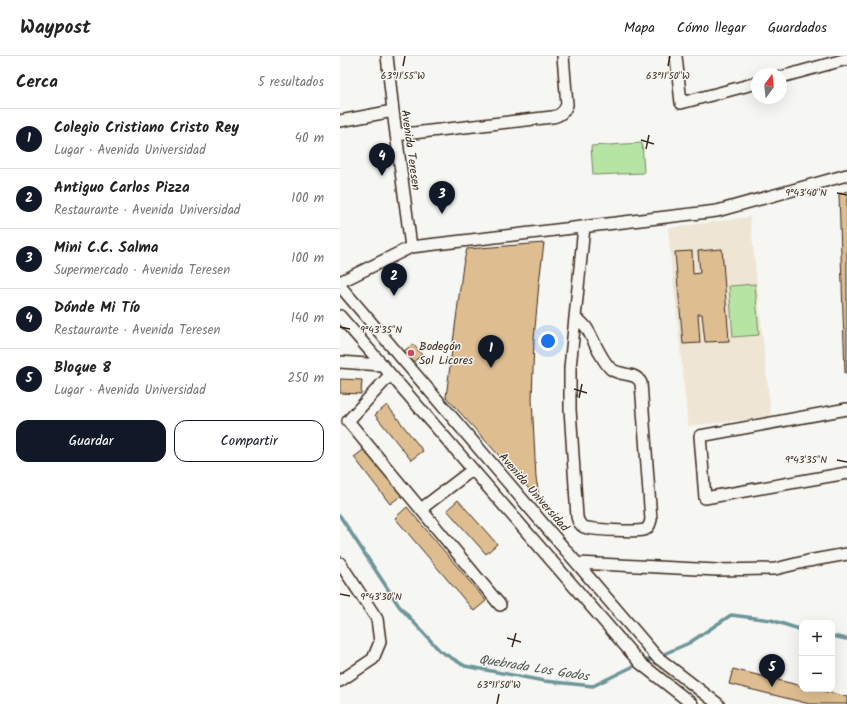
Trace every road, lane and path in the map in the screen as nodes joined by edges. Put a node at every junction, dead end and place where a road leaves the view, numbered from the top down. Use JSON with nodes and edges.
{"nodes":[{"id":1,"x":387,"y":56,"type":"edge"},
{"id":2,"x":563,"y":56,"type":"edge"},
{"id":3,"x":676,"y":56,"type":"edge"},
{"id":4,"x":847,"y":59,"type":"edge"},
{"id":5,"x":787,"y":75,"type":"edge"},
{"id":6,"x":751,"y":85,"type":"edge"},
{"id":7,"x":393,"y":112,"type":"junction"},
{"id":8,"x":340,"y":121,"type":"edge"},
{"id":9,"x":396,"y":135,"type":"junction"},
{"id":10,"x":847,"y":174,"type":"edge"},
{"id":11,"x":584,"y":227,"type":"junction"},
{"id":12,"x":411,"y":247,"type":"junction"},
{"id":13,"x":340,"y":282,"type":"edge"},
{"id":14,"x":340,"y":286,"type":"edge"},
{"id":15,"x":340,"y":316,"type":"edge"},
{"id":16,"x":575,"y":320,"type":"junction"},
{"id":17,"x":340,"y":362,"type":"edge"},
{"id":18,"x":381,"y":365,"type":"junction"},
{"id":19,"x":390,"y":375,"type":"junction"},
{"id":20,"x":847,"y":409,"type":"edge"},
{"id":21,"x":472,"y":470,"type":"junction"},
{"id":22,"x":847,"y":473,"type":"edge"},
{"id":23,"x":421,"y":509,"type":"junction"},
{"id":24,"x":847,"y":554,"type":"edge"},
{"id":25,"x":340,"y":563,"type":"edge"},
{"id":26,"x":578,"y":563,"type":"junction"},
{"id":27,"x":500,"y":605,"type":"dead end"},
{"id":28,"x":340,"y":681,"type":"edge"},
{"id":29,"x":692,"y":704,"type":"edge"},
{"id":30,"x":718,"y":704,"type":"edge"}],
"edges":[{"from":1,"to":7,"type":"street","name":"Avenida Teresen"},
{"from":2,"to":9,"type":"street"},
{"from":3,"to":6,"type":"street"},
{"from":4,"to":5,"type":"street"},
{"from":7,"to":8,"type":"street"},
{"from":7,"to":9,"type":"street","name":"Avenida Teresen"},
{"from":9,"to":12,"type":"street","name":"Avenida Teresen"},
{"from":10,"to":11,"type":"street"},
{"from":11,"to":12,"type":"street"},
{"from":11,"to":16,"type":"street"},
{"from":12,"to":13,"type":"street"},
{"from":14,"to":26,"type":"street","name":"Avenida Universidad"},
{"from":15,"to":18,"type":"street"},
{"from":16,"to":16,"type":"street"},
{"from":17,"to":18,"type":"street"},
{"from":18,"to":19,"type":"street"},
{"from":19,"to":21,"type":"street"},
{"from":19,"to":23,"type":"street"},
{"from":20,"to":22,"type":"street"},
{"from":21,"to":23,"type":"street"},
{"from":21,"to":29,"type":"street"},
{"from":23,"to":27,"type":"street"},
{"from":24,"to":26,"type":"street"},
{"from":25,"to":28,"type":"street"},
{"from":26,"to":30,"type":"street","name":"Avenida Universidad"}]}
